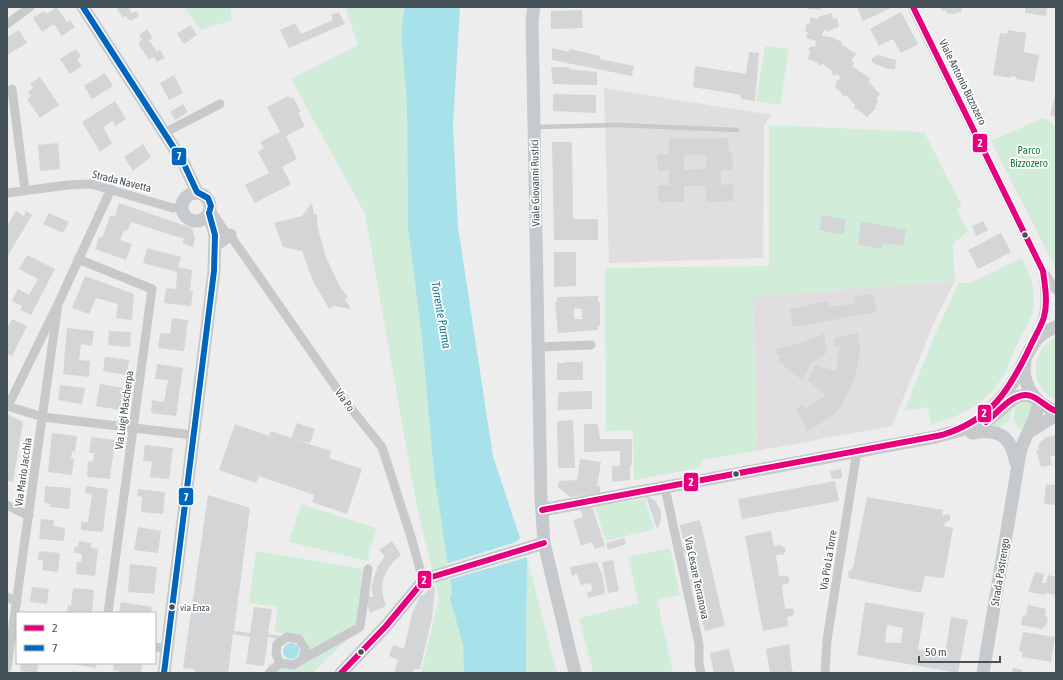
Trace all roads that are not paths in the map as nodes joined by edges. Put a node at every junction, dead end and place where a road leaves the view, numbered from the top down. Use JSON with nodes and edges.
{"nodes":[{"id":1,"x":30,"y":7,"type":"edge"},
{"id":2,"x":83,"y":7,"type":"edge"},
{"id":3,"x":914,"y":8,"type":"edge"},
{"id":4,"x":532,"y":11,"type":"edge"},
{"id":5,"x":7,"y":24,"type":"edge"},
{"id":6,"x":12,"y":89,"type":"dead end"},
{"id":7,"x":220,"y":104,"type":"dead end"},
{"id":8,"x":534,"y":127,"type":"junction"},
{"id":9,"x":737,"y":130,"type":"dead end"},
{"id":10,"x":164,"y":133,"type":"junction"},
{"id":11,"x":111,"y":189,"type":"junction"},
{"id":12,"x":25,"y":190,"type":"junction"},
{"id":13,"x":7,"y":193,"type":"edge"},
{"id":14,"x":193,"y":194,"type":"junction"},
{"id":15,"x":182,"y":207,"type":"junction"},
{"id":16,"x":206,"y":215,"type":"junction"},
{"id":17,"x":230,"y":235,"type":"junction"},
{"id":18,"x":215,"y":240,"type":"junction"},
{"id":19,"x":78,"y":259,"type":"junction"},
{"id":20,"x":1042,"y":271,"type":"junction"},
{"id":21,"x":1056,"y":290,"type":"edge"},
{"id":22,"x":58,"y":304,"type":"junction"},
{"id":23,"x":1056,"y":327,"type":"edge"},
{"id":24,"x":591,"y":345,"type":"dead end"},
{"id":25,"x":1032,"y":345,"type":"junction"},
{"id":26,"x":538,"y":347,"type":"junction"},
{"id":27,"x":1026,"y":358,"type":"junction"},
{"id":28,"x":1037,"y":399,"type":"junction"},
{"id":29,"x":7,"y":406,"type":"edge"},
{"id":30,"x":1056,"y":411,"type":"edge"},
{"id":31,"x":1056,"y":415,"type":"edge"},
{"id":32,"x":43,"y":417,"type":"junction"},
{"id":33,"x":134,"y":429,"type":"junction"},
{"id":34,"x":955,"y":431,"type":"junction"},
{"id":35,"x":193,"y":435,"type":"junction"},
{"id":36,"x":1025,"y":436,"type":"junction"},
{"id":37,"x":858,"y":451,"type":"junction"},
{"id":38,"x":1016,"y":471,"type":"junction"},
{"id":39,"x":665,"y":488,"type":"junction"},
{"id":40,"x":7,"y":505,"type":"edge"},
{"id":41,"x":542,"y":510,"type":"junction"},
{"id":42,"x":29,"y":516,"type":"junction"},
{"id":43,"x":544,"y":542,"type":"junction"},
{"id":44,"x":368,"y":569,"type":"dead end"},
{"id":45,"x":428,"y":578,"type":"junction"},
{"id":46,"x":7,"y":597,"type":"edge"},
{"id":47,"x":17,"y":602,"type":"junction"},
{"id":48,"x":108,"y":612,"type":"edge"},
{"id":49,"x":161,"y":648,"type":"edge"},
{"id":50,"x":303,"y":659,"type":"junction"},
{"id":51,"x":280,"y":663,"type":"junction"},
{"id":52,"x":7,"y":668,"type":"edge"},
{"id":53,"x":164,"y":673,"type":"edge"},
{"id":54,"x":269,"y":673,"type":"edge"},
{"id":55,"x":341,"y":673,"type":"edge"},
{"id":56,"x":575,"y":673,"type":"edge"},
{"id":57,"x":701,"y":673,"type":"edge"},
{"id":58,"x":825,"y":673,"type":"edge"},
{"id":59,"x":984,"y":673,"type":"edge"}],
"edges":[{"from":1,"to":5,"type":"street"},
{"from":2,"to":10,"type":"street"},
{"from":3,"to":20,"type":"street","name":"Viale Antonio Bizzozero"},
{"from":4,"to":8,"type":"street","name":"Viale Giovanni Rustici"},
{"from":6,"to":12,"type":"street"},
{"from":7,"to":10,"type":"street"},
{"from":8,"to":9,"type":"lane"},
{"from":8,"to":26,"type":"street","name":"Viale Giovanni Rustici"},
{"from":10,"to":14,"type":"street"},
{"from":11,"to":12,"type":"street","name":"Strada Navetta"},
{"from":11,"to":15,"type":"street","name":"Strada Navetta"},
{"from":11,"to":19,"type":"street","name":"Via Mario Jacchia"},
{"from":12,"to":13,"type":"street","name":"Strada Navetta"},
{"from":14,"to":15,"type":"street"},
{"from":14,"to":16,"type":"street","name":"Via Po"},
{"from":15,"to":16,"type":"street","name":"Via Po"},
{"from":16,"to":17,"type":"street","name":"Via Po"},
{"from":16,"to":18,"type":"street","name":"Via Po"},
{"from":17,"to":18,"type":"street"},
{"from":17,"to":45,"type":"street","name":"Via Po"},
{"from":18,"to":35,"type":"street"},
{"from":19,"to":22,"type":"street","name":"Via Mario Jacchia"},
{"from":19,"to":33,"type":"street","name":"Via Luigi Mascherpa"},
{"from":20,"to":21,"type":"street","name":"Viale Antonio Bizzozero"},
{"from":20,"to":25,"type":"street","name":"Viale Antonio Bizzozero"},
{"from":22,"to":29,"type":"street","name":"Via Mario Jacchia"},
{"from":22,"to":32,"type":"street","name":"Via Mario Jacchia"},
{"from":23,"to":25,"type":"street"},
{"from":24,"to":26,"type":"street"},
{"from":25,"to":27,"type":"street"},
{"from":26,"to":41,"type":"street","name":"Viale Giovanni Rustici"},
{"from":27,"to":28,"type":"street"},
{"from":27,"to":34,"type":"street"},
{"from":28,"to":30,"type":"street"},
{"from":28,"to":34,"type":"street"},
{"from":28,"to":36,"type":"street","name":"Strada Pastrengo"},
{"from":29,"to":32,"type":"street"},
{"from":31,"to":36,"type":"street"},
{"from":32,"to":33,"type":"street"},
{"from":32,"to":42,"type":"street","name":"Via Mario Jacchia"},
{"from":33,"to":35,"type":"street"},
{"from":33,"to":48,"type":"street","name":"Via Luigi Mascherpa"},
{"from":34,"to":37,"type":"street"},
{"from":34,"to":38,"type":"street","name":"Strada Pastrengo"},
{"from":35,"to":49,"type":"street"},
{"from":36,"to":38,"type":"street","name":"Strada Pastrengo"},
{"from":37,"to":39,"type":"street"},
{"from":37,"to":58,"type":"street","name":"Via Pio La Torre"},
{"from":38,"to":59,"type":"street","name":"Strada Pastrengo"},
{"from":39,"to":41,"type":"street"},
{"from":39,"to":57,"type":"street","name":"Via Cesare Terranova"},
{"from":40,"to":42,"type":"street"},
{"from":41,"to":43,"type":"street","name":"Viale Giovanni Rustici"},
{"from":42,"to":47,"type":"street","name":"Via Mario Jacchia"},
{"from":43,"to":45,"type":"street"},
{"from":43,"to":56,"type":"street","name":"Viale Giovanni Rustici"},
{"from":44,"to":50,"type":"street"},
{"from":45,"to":55,"type":"street"},
{"from":46,"to":47,"type":"street"},
{"from":47,"to":52,"type":"street","name":"Via Mario Jacchia"},
{"from":49,"to":53,"type":"street"},
{"from":50,"to":51,"type":"street"},
{"from":50,"to":51,"type":"street"},
{"from":51,"to":54,"type":"street"}]}
